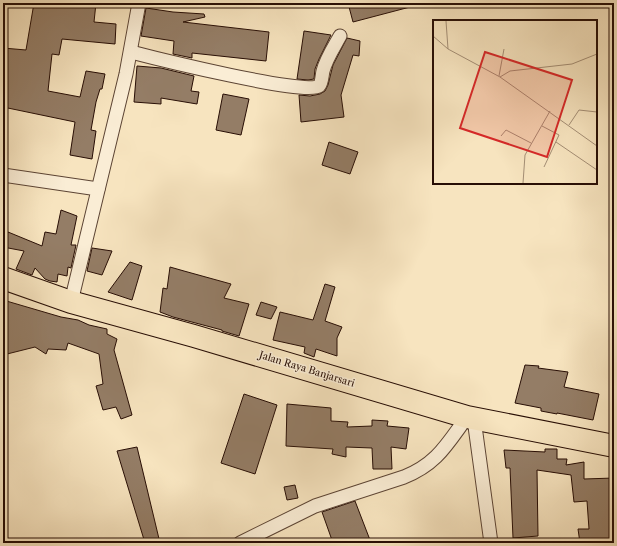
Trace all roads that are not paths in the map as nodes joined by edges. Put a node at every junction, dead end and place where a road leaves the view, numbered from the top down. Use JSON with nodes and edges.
{"nodes":[{"id":1,"x":139,"y":3,"type":"edge"},
{"id":2,"x":340,"y":36,"type":"dead end"},
{"id":3,"x":131,"y":52,"type":"junction"},
{"id":4,"x":3,"y":175,"type":"edge"},
{"id":5,"x":98,"y":189,"type":"junction"},
{"id":6,"x":3,"y":278,"type":"edge"},
{"id":7,"x":71,"y":302,"type":"junction"},
{"id":8,"x":471,"y":418,"type":"junction"},
{"id":9,"x":614,"y":446,"type":"edge"},
{"id":10,"x":240,"y":543,"type":"edge"},
{"id":11,"x":491,"y":543,"type":"edge"}],
"edges":[{"from":1,"to":3,"type":"street"},
{"from":2,"to":3,"type":"street"},
{"from":3,"to":5,"type":"street"},
{"from":4,"to":5,"type":"street"},
{"from":5,"to":7,"type":"street"},
{"from":6,"to":7,"type":"highway","name":"Jalan Raya Banjarsari"},
{"from":7,"to":8,"type":"highway","name":"Jalan Raya Banjarsari"},
{"from":8,"to":9,"type":"highway","name":"Jalan Raya Banjarsari"},
{"from":8,"to":10,"type":"street"},
{"from":8,"to":11,"type":"street"}]}
